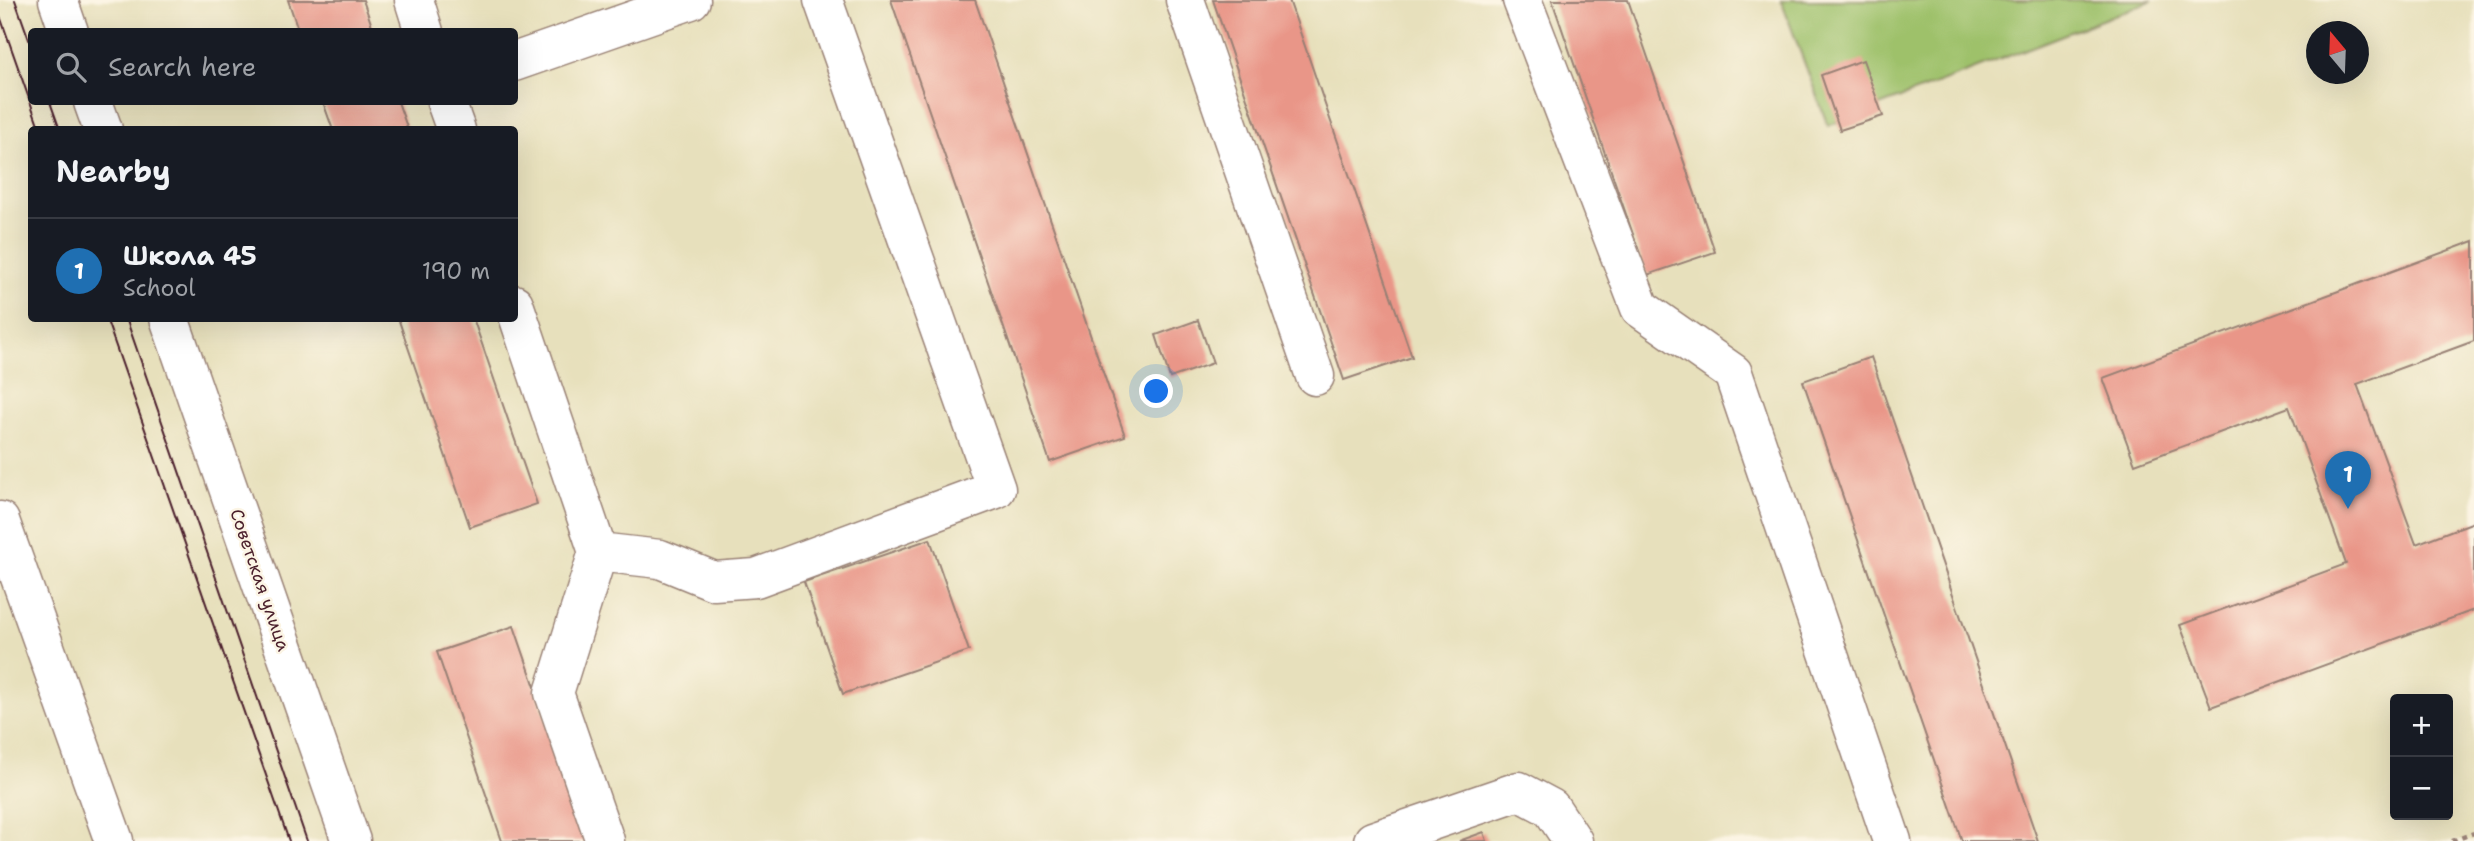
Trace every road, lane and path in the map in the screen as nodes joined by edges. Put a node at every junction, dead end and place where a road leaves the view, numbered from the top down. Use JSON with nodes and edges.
{"nodes":[{"id":1,"x":58,"y":0,"type":"edge"},
{"id":2,"x":414,"y":0,"type":"edge"},
{"id":3,"x":691,"y":0,"type":"edge"},
{"id":4,"x":823,"y":0,"type":"edge"},
{"id":5,"x":1185,"y":0,"type":"edge"},
{"id":6,"x":1522,"y":0,"type":"edge"},
{"id":7,"x":68,"y":28,"type":"edge"},
{"id":8,"x":423,"y":28,"type":"edge"},
{"id":9,"x":518,"y":61,"type":"edge"},
{"id":10,"x":94,"y":105,"type":"edge"},
{"id":11,"x":447,"y":105,"type":"edge"},
{"id":12,"x":102,"y":126,"type":"edge"},
{"id":13,"x":455,"y":126,"type":"edge"},
{"id":14,"x":518,"y":316,"type":"edge"},
{"id":15,"x":170,"y":322,"type":"edge"},
{"id":16,"x":1315,"y":376,"type":"dead end"},
{"id":17,"x":0,"y":521,"type":"edge"},
{"id":18,"x":598,"y":552,"type":"junction"},
{"id":19,"x":2474,"y":833,"type":"edge"},
{"id":20,"x":114,"y":841,"type":"edge"},
{"id":21,"x":351,"y":841,"type":"edge"},
{"id":22,"x":605,"y":841,"type":"edge"},
{"id":23,"x":1373,"y":841,"type":"edge"},
{"id":24,"x":1573,"y":841,"type":"edge"},
{"id":25,"x":1892,"y":841,"type":"edge"},
{"id":26,"x":2452,"y":841,"type":"edge"}],
"edges":[{"from":1,"to":7,"type":"main road"},
{"from":2,"to":8,"type":"main road"},
{"from":3,"to":9,"type":"main road"},
{"from":4,"to":18,"type":"main road"},
{"from":5,"to":16,"type":"main road"},
{"from":6,"to":25,"type":"main road"},
{"from":10,"to":12,"type":"main road"},
{"from":11,"to":13,"type":"main road"},
{"from":14,"to":18,"type":"main road"},
{"from":15,"to":21,"type":"main road","name":"Советская улица"},
{"from":17,"to":20,"type":"main road"},
{"from":18,"to":22,"type":"main road"},
{"from":19,"to":26,"type":"path"},
{"from":23,"to":24,"type":"main road"}]}
